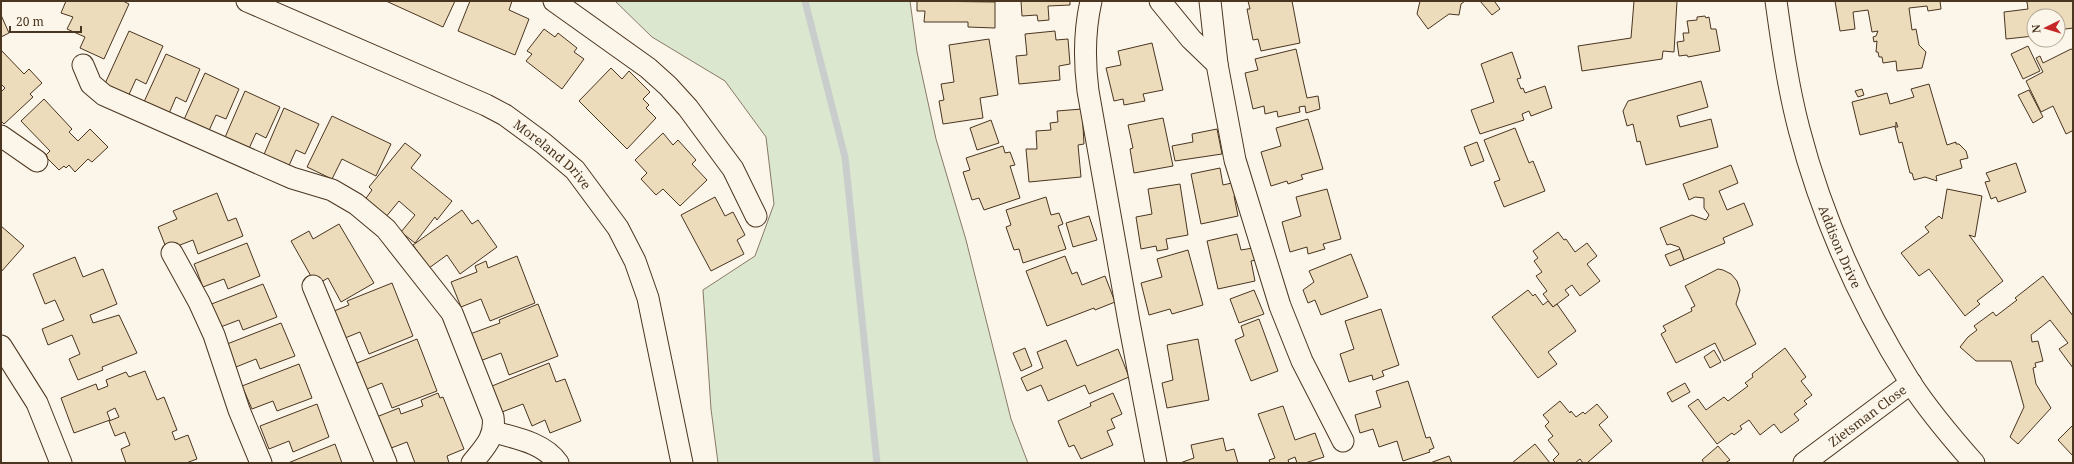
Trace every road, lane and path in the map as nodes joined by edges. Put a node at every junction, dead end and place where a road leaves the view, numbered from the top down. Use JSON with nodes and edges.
{"nodes":[{"id":1,"x":247,"y":1,"type":"edge"},
{"id":2,"x":554,"y":1,"type":"edge"},
{"id":3,"x":1091,"y":1,"type":"edge"},
{"id":4,"x":1160,"y":1,"type":"edge"},
{"id":5,"x":1210,"y":1,"type":"edge"},
{"id":6,"x":1776,"y":1,"type":"edge"},
{"id":7,"x":1217,"y":64,"type":"junction"},
{"id":8,"x":83,"y":65,"type":"dead end"},
{"id":9,"x":1,"y":136,"type":"edge"},
{"id":10,"x":37,"y":161,"type":"dead end"},
{"id":11,"x":756,"y":216,"type":"dead end"},
{"id":12,"x":172,"y":253,"type":"dead end"},
{"id":13,"x":313,"y":286,"type":"dead end"},
{"id":14,"x":1,"y":346,"type":"edge"},
{"id":15,"x":1911,"y":383,"type":"junction"},
{"id":16,"x":494,"y":432,"type":"junction"},
{"id":17,"x":1343,"y":441,"type":"dead end"},
{"id":18,"x":61,"y":463,"type":"edge"},
{"id":19,"x":261,"y":463,"type":"edge"},
{"id":20,"x":386,"y":463,"type":"edge"},
{"id":21,"x":472,"y":463,"type":"edge"},
{"id":22,"x":558,"y":463,"type":"edge"},
{"id":23,"x":682,"y":463,"type":"edge"},
{"id":24,"x":1156,"y":463,"type":"edge"},
{"id":25,"x":1804,"y":463,"type":"edge"},
{"id":26,"x":1974,"y":463,"type":"edge"}],
"edges":[{"from":1,"to":23,"type":"street","name":"Moreland Drive"},
{"from":2,"to":11,"type":"street"},
{"from":3,"to":24,"type":"street"},
{"from":4,"to":7,"type":"street"},
{"from":5,"to":7,"type":"street"},
{"from":6,"to":15,"type":"street","name":"Addison Drive"},
{"from":7,"to":17,"type":"street"},
{"from":8,"to":16,"type":"street"},
{"from":9,"to":10,"type":"street"},
{"from":12,"to":19,"type":"street"},
{"from":13,"to":20,"type":"street"},
{"from":14,"to":18,"type":"street"},
{"from":15,"to":25,"type":"street","name":"Zietsman Close"},
{"from":15,"to":26,"type":"street","name":"Addison Drive"},
{"from":16,"to":21,"type":"street"},
{"from":16,"to":22,"type":"street"}]}
